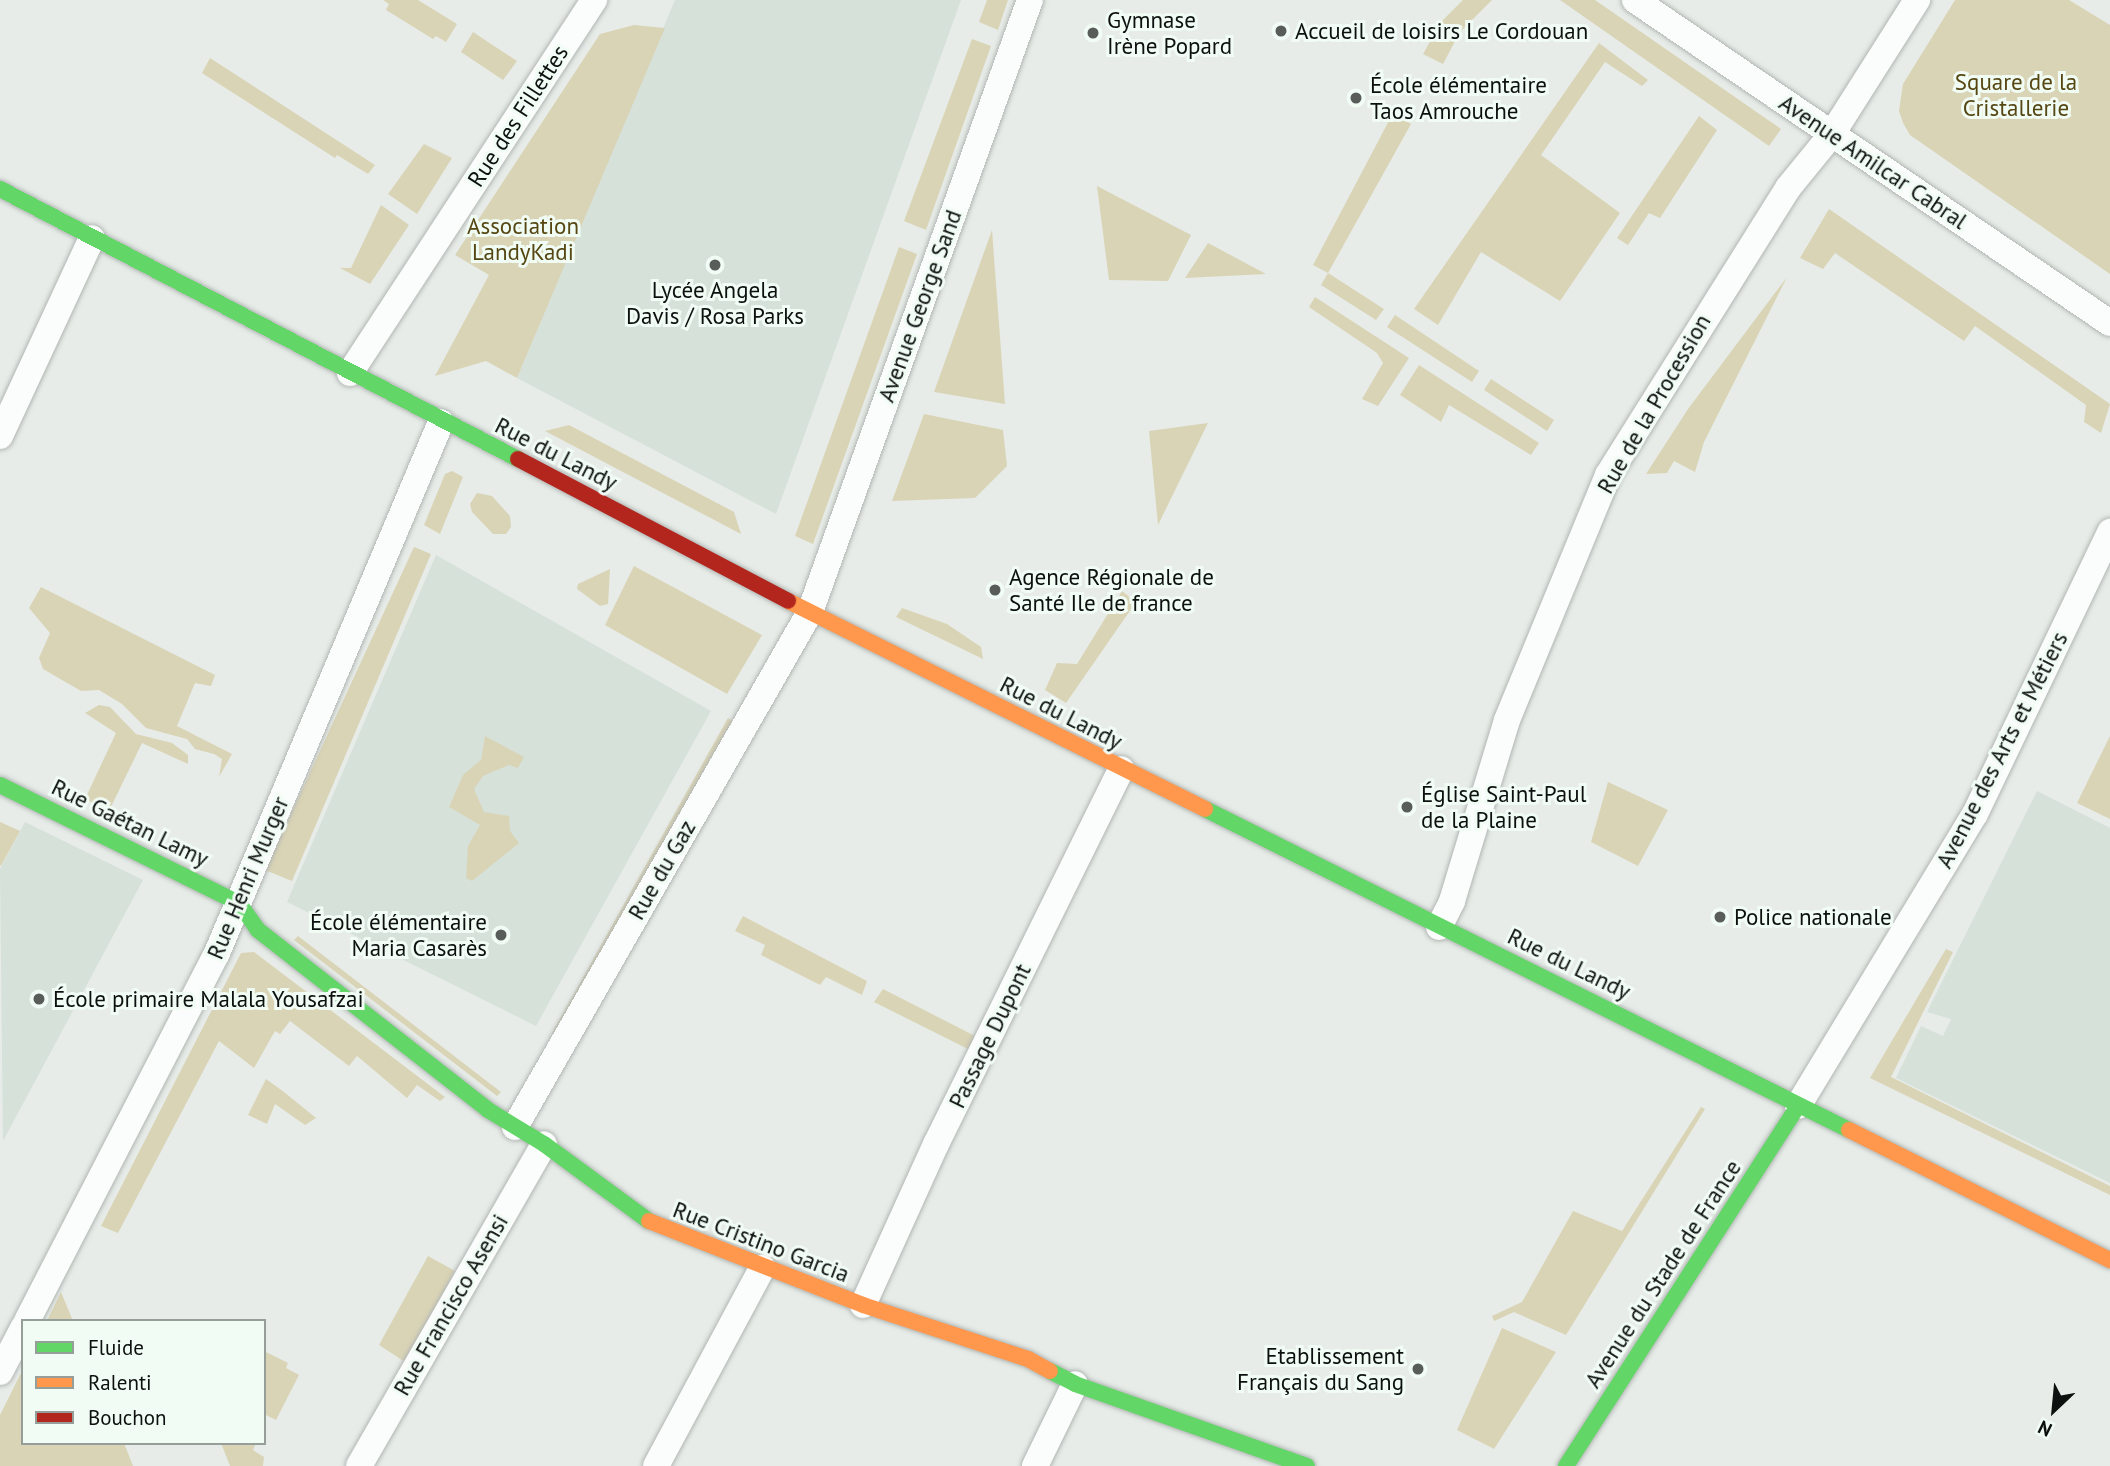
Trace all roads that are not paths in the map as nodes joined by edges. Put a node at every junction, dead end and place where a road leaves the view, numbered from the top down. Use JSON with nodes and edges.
{"nodes":[{"id":1,"x":594,"y":0,"type":"edge"},
{"id":2,"x":1030,"y":0,"type":"edge"},
{"id":3,"x":1635,"y":0,"type":"edge"},
{"id":4,"x":1917,"y":0,"type":"edge"},
{"id":5,"x":1832,"y":134,"type":"junction"},
{"id":6,"x":0,"y":189,"type":"edge"},
{"id":7,"x":92,"y":238,"type":"junction"},
{"id":8,"x":2110,"y":323,"type":"edge"},
{"id":9,"x":350,"y":373,"type":"junction"},
{"id":10,"x":441,"y":422,"type":"junction"},
{"id":11,"x":0,"y":436,"type":"edge"},
{"id":12,"x":2110,"y":532,"type":"edge"},
{"id":13,"x":810,"y":612,"type":"junction"},
{"id":14,"x":1121,"y":769,"type":"junction"},
{"id":15,"x":0,"y":785,"type":"edge"},
{"id":16,"x":239,"y":903,"type":"junction"},
{"id":17,"x":1439,"y":927,"type":"junction"},
{"id":18,"x":1798,"y":1106,"type":"junction"},
{"id":19,"x":516,"y":1127,"type":"junction"},
{"id":20,"x":544,"y":1144,"type":"junction"},
{"id":21,"x":2110,"y":1260,"type":"edge"},
{"id":22,"x":762,"y":1268,"type":"junction"},
{"id":23,"x":863,"y":1305,"type":"junction"},
{"id":24,"x":28,"y":1319,"type":"edge"},
{"id":25,"x":21,"y":1332,"type":"edge"},
{"id":26,"x":0,"y":1372,"type":"edge"},
{"id":27,"x":1075,"y":1384,"type":"junction"},
{"id":28,"x":1293,"y":1464,"type":"edge"},
{"id":29,"x":359,"y":1466,"type":"edge"},
{"id":30,"x":656,"y":1466,"type":"edge"},
{"id":31,"x":1035,"y":1466,"type":"edge"},
{"id":32,"x":1566,"y":1466,"type":"edge"}],
"edges":[{"from":1,"to":9,"type":"street","name":"Rue des Fillettes"},
{"from":2,"to":13,"type":"street","name":"Avenue George Sand"},
{"from":3,"to":5,"type":"street","name":"Avenue Amilcar Cabral"},
{"from":4,"to":5,"type":"street","name":"Rue de la Procession"},
{"from":5,"to":8,"type":"street","name":"Avenue Amilcar Cabral"},
{"from":5,"to":17,"type":"street","name":"Rue de la Procession"},
{"from":6,"to":7,"type":"main road","name":"Rue du Landy"},
{"from":7,"to":9,"type":"main road","name":"Rue du Landy"},
{"from":7,"to":11,"type":"street"},
{"from":9,"to":10,"type":"main road","name":"Rue du Landy"},
{"from":10,"to":13,"type":"main road","name":"Rue du Landy"},
{"from":10,"to":16,"type":"street","name":"Rue Henri Murger"},
{"from":12,"to":18,"type":"street","name":"Avenue des Arts et Métiers"},
{"from":13,"to":14,"type":"main road","name":"Rue du Landy"},
{"from":13,"to":19,"type":"street","name":"Rue du Gaz"},
{"from":14,"to":17,"type":"main road","name":"Rue du Landy"},
{"from":14,"to":23,"type":"street","name":"Passage Dupont"},
{"from":15,"to":16,"type":"main road","name":"Rue Gaétan Lamy"},
{"from":16,"to":19,"type":"main road","name":"Rue Cristino Garcia"},
{"from":16,"to":24,"type":"street","name":"Rue Henri Murger"},
{"from":17,"to":18,"type":"main road","name":"Rue du Landy"},
{"from":18,"to":21,"type":"main road","name":"Rue du Landy"},
{"from":18,"to":32,"type":"main road","name":"Avenue du Stade de France"},
{"from":19,"to":20,"type":"main road","name":"Rue Cristino Garcia"},
{"from":20,"to":22,"type":"main road","name":"Rue Cristino Garcia"},
{"from":20,"to":29,"type":"street","name":"Rue Francisco Asensi"},
{"from":22,"to":23,"type":"main road","name":"Rue Cristino Garcia"},
{"from":22,"to":30,"type":"street"},
{"from":23,"to":27,"type":"main road","name":"Rue Cristino Garcia"},
{"from":25,"to":26,"type":"street"},
{"from":27,"to":28,"type":"main road","name":"Rue Cristino Garcia"},
{"from":27,"to":31,"type":"street"}]}
